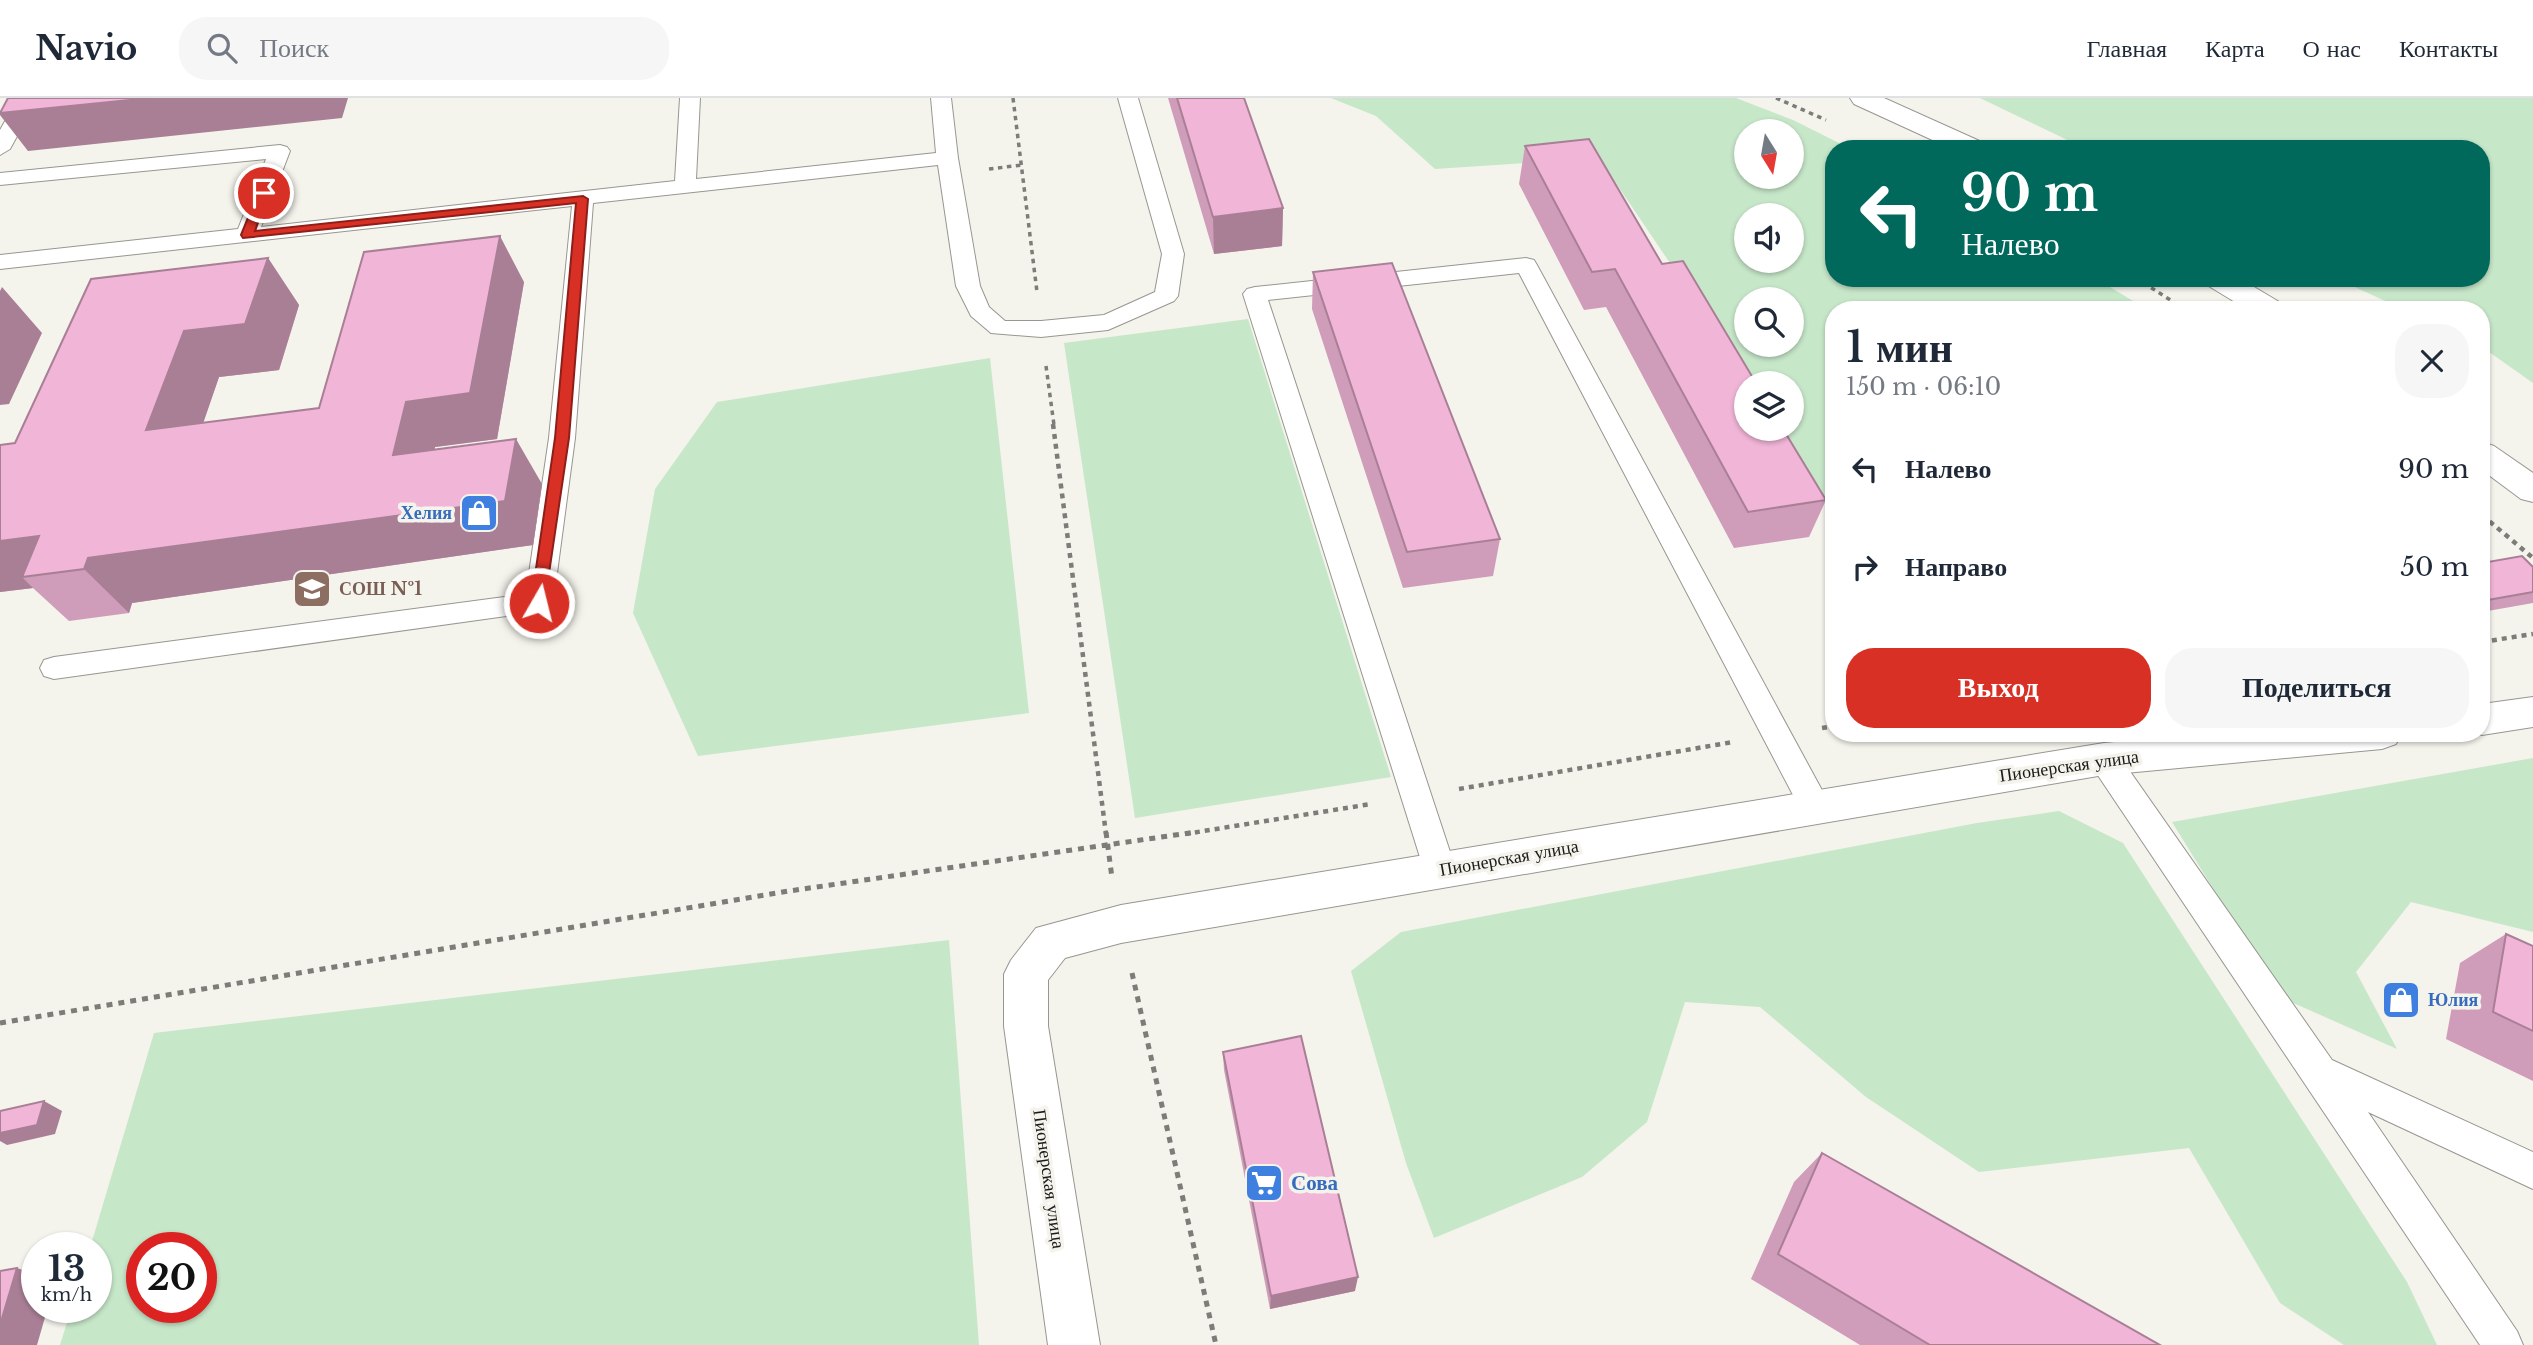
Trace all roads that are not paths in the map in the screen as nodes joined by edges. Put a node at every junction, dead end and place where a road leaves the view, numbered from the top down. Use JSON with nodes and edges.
{"nodes":[{"id":1,"x":28,"y":98,"type":"edge"},
{"id":2,"x":690,"y":98,"type":"edge"},
{"id":3,"x":941,"y":98,"type":"edge"},
{"id":4,"x":1128,"y":98,"type":"edge"},
{"id":5,"x":1863,"y":98,"type":"edge"},
{"id":6,"x":1955,"y":140,"type":"edge"},
{"id":7,"x":0,"y":149,"type":"edge"},
{"id":8,"x":947,"y":158,"type":"junction"},
{"id":9,"x":0,"y":179,"type":"edge"},
{"id":10,"x":685,"y":188,"type":"junction"},
{"id":11,"x":583,"y":199,"type":"junction"},
{"id":12,"x":247,"y":235,"type":"junction"},
{"id":13,"x":0,"y":262,"type":"edge"},
{"id":14,"x":2232,"y":287,"type":"edge"},
{"id":15,"x":2255,"y":301,"type":"edge"},
{"id":16,"x":2490,"y":460,"type":"edge"},
{"id":17,"x":2533,"y":490,"type":"edge"},
{"id":18,"x":54,"y":668,"type":"dead end"},
{"id":19,"x":2533,"y":712,"type":"edge"},
{"id":20,"x":2490,"y":718,"type":"edge"},
{"id":21,"x":2190,"y":742,"type":"edge"},
{"id":22,"x":2095,"y":746,"type":"edge"},
{"id":23,"x":1814,"y":805,"type":"junction"},
{"id":24,"x":1440,"y":870,"type":"junction"},
{"id":25,"x":2320,"y":1072,"type":"junction"},
{"id":26,"x":2533,"y":1171,"type":"edge"},
{"id":27,"x":1074,"y":1345,"type":"edge"},
{"id":28,"x":2503,"y":1345,"type":"edge"}],
"edges":[{"from":1,"to":7,"type":"lane"},
{"from":2,"to":10,"type":"lane"},
{"from":3,"to":8,"type":"lane"},
{"from":4,"to":8,"type":"lane"},
{"from":5,"to":6,"type":"street"},
{"from":8,"to":10,"type":"lane"},
{"from":9,"to":12,"type":"lane"},
{"from":10,"to":11,"type":"lane"},
{"from":11,"to":12,"type":"lane"},
{"from":11,"to":18,"type":"lane"},
{"from":12,"to":13,"type":"lane"},
{"from":14,"to":15,"type":"street"},
{"from":16,"to":17,"type":"street"},
{"from":19,"to":20,"type":"street"},
{"from":21,"to":22,"type":"street","name":"Пионерская улица"},
{"from":22,"to":23,"type":"street","name":"Пионерская улица"},
{"from":22,"to":25,"type":"lane"},
{"from":23,"to":24,"type":"street","name":"Пионерская улица"},
{"from":23,"to":24,"type":"lane"},
{"from":24,"to":27,"type":"street","name":"Пионерская улица"},
{"from":25,"to":26,"type":"lane"},
{"from":25,"to":28,"type":"lane"}]}
